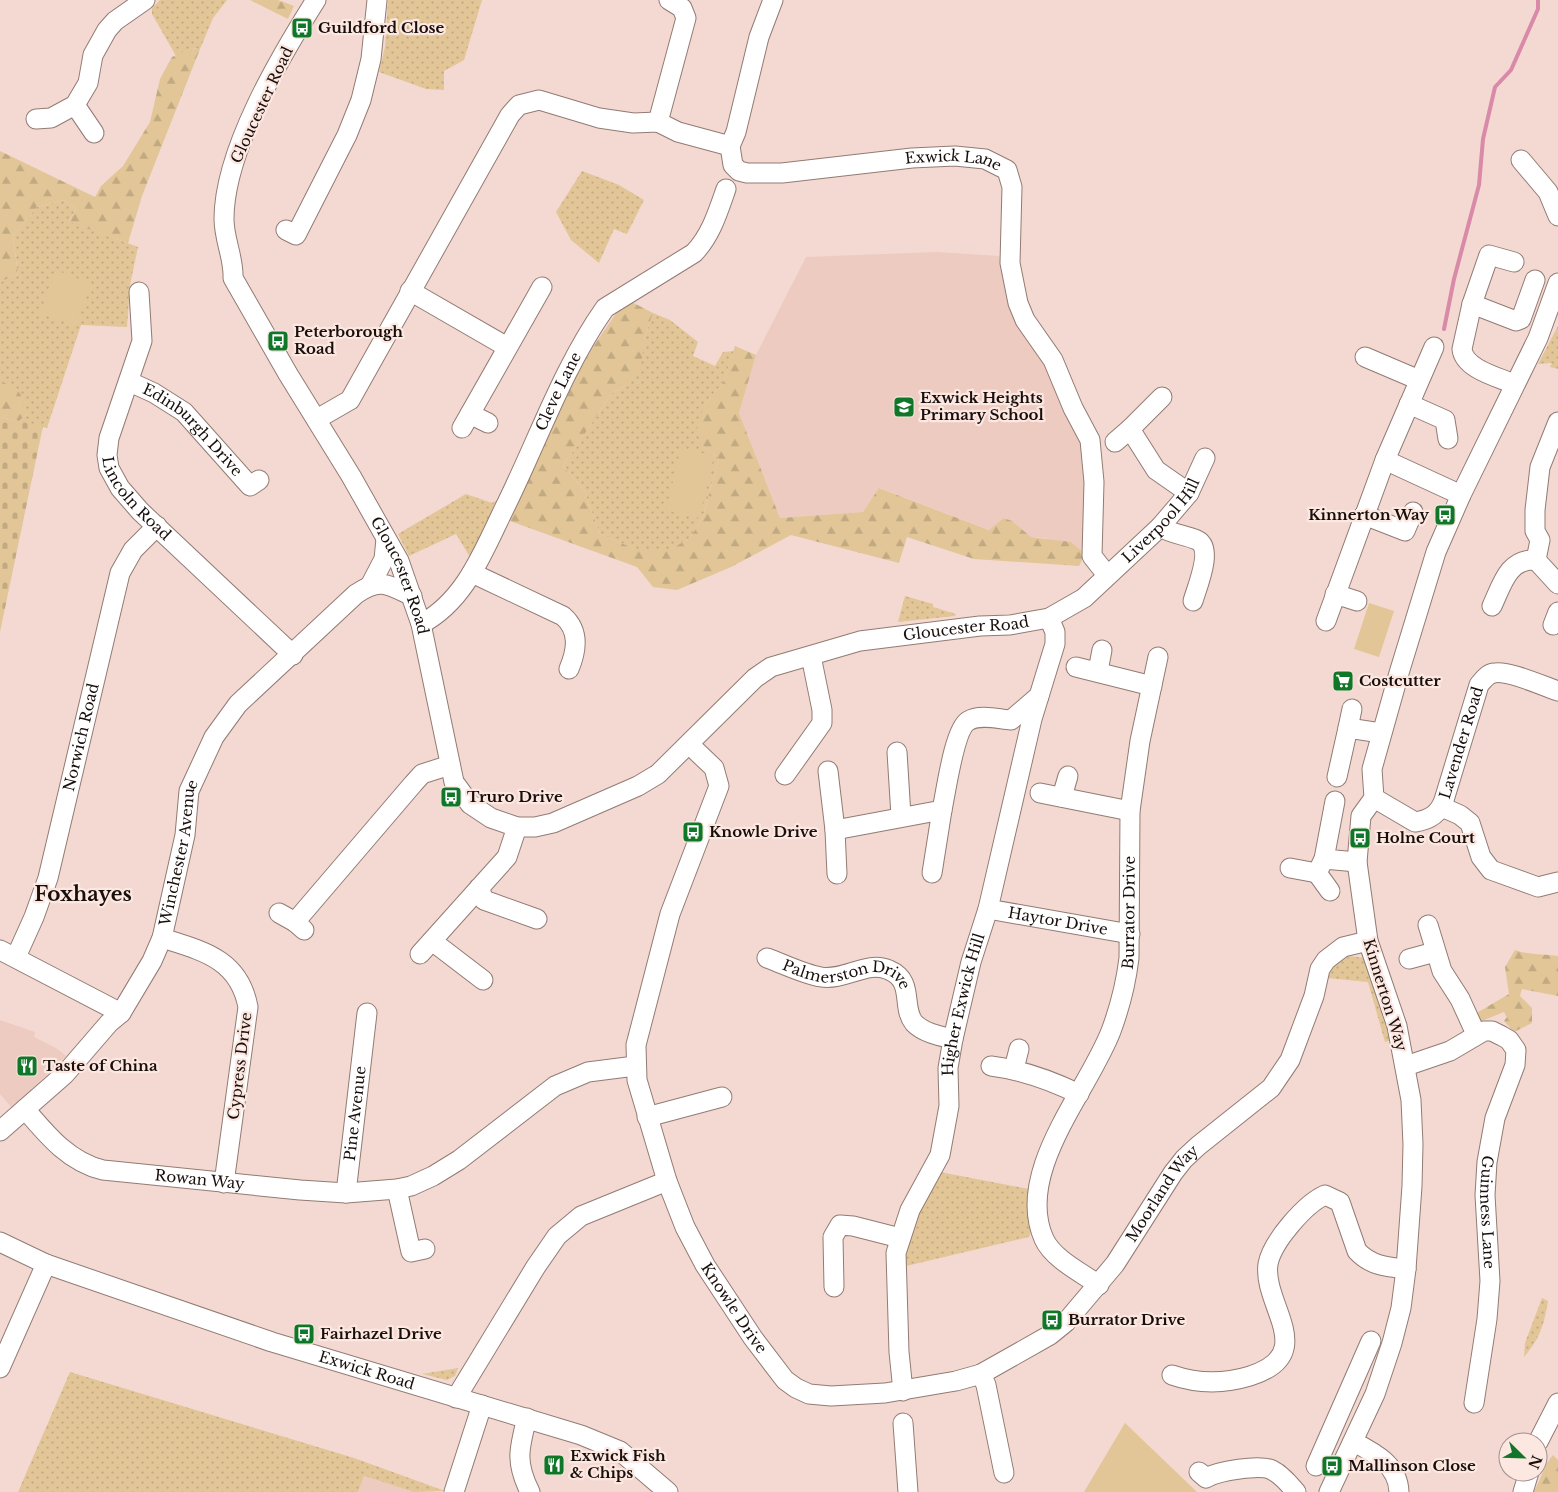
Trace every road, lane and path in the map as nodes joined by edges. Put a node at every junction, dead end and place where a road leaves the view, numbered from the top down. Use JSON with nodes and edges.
{"nodes":[{"id":1,"x":316,"y":0,"type":"edge"},
{"id":2,"x":377,"y":0,"type":"edge"},
{"id":3,"x":669,"y":0,"type":"edge"},
{"id":4,"x":773,"y":0,"type":"edge"},
{"id":5,"x":141,"y":11,"type":"edge"},
{"id":6,"x":75,"y":105,"type":"junction"},
{"id":7,"x":36,"y":119,"type":"dead end"},
{"id":8,"x":658,"y":122,"type":"junction"},
{"id":9,"x":94,"y":133,"type":"dead end"},
{"id":10,"x":730,"y":146,"type":"junction"},
{"id":11,"x":1521,"y":160,"type":"dead end"},
{"id":12,"x":726,"y":189,"type":"dead end"},
{"id":13,"x":1553,"y":189,"type":"edge"},
{"id":14,"x":1558,"y":216,"type":"edge"},
{"id":15,"x":294,"y":236,"type":"dead end"},
{"id":16,"x":1514,"y":262,"type":"dead end"},
{"id":17,"x":1535,"y":280,"type":"dead end"},
{"id":18,"x":1558,"y":283,"type":"edge"},
{"id":19,"x":542,"y":287,"type":"dead end"},
{"id":20,"x":139,"y":292,"type":"dead end"},
{"id":21,"x":410,"y":292,"type":"junction"},
{"id":22,"x":1472,"y":304,"type":"junction"},
{"id":23,"x":1554,"y":307,"type":"edge"},
{"id":24,"x":507,"y":347,"type":"junction"},
{"id":25,"x":1434,"y":347,"type":"dead end"},
{"id":26,"x":1366,"y":357,"type":"dead end"},
{"id":27,"x":1419,"y":380,"type":"junction"},
{"id":28,"x":130,"y":382,"type":"junction"},
{"id":29,"x":1514,"y":384,"type":"junction"},
{"id":30,"x":1162,"y":397,"type":"dead end"},
{"id":31,"x":1409,"y":404,"type":"junction"},
{"id":32,"x":317,"y":419,"type":"junction"},
{"id":33,"x":1558,"y":422,"type":"edge"},
{"id":34,"x":488,"y":423,"type":"dead end"},
{"id":35,"x":1130,"y":429,"type":"junction"},
{"id":36,"x":1448,"y":439,"type":"dead end"},
{"id":37,"x":1115,"y":442,"type":"dead end"},
{"id":38,"x":1205,"y":458,"type":"dead end"},
{"id":39,"x":1385,"y":460,"type":"junction"},
{"id":40,"x":249,"y":488,"type":"dead end"},
{"id":41,"x":1188,"y":493,"type":"junction"},
{"id":42,"x":1461,"y":495,"type":"junction"},
{"id":43,"x":1413,"y":512,"type":"dead end"},
{"id":44,"x":1364,"y":515,"type":"junction"},
{"id":45,"x":157,"y":526,"type":"junction"},
{"id":46,"x":1160,"y":527,"type":"junction"},
{"id":47,"x":386,"y":539,"type":"junction"},
{"id":48,"x":1536,"y":560,"type":"junction"},
{"id":49,"x":472,"y":573,"type":"junction"},
{"id":50,"x":1107,"y":575,"type":"junction"},
{"id":51,"x":371,"y":584,"type":"junction"},
{"id":52,"x":1558,"y":584,"type":"edge"},
{"id":53,"x":1335,"y":594,"type":"junction"},
{"id":54,"x":412,"y":596,"type":"junction"},
{"id":55,"x":1357,"y":601,"type":"dead end"},
{"id":56,"x":1193,"y":602,"type":"dead end"},
{"id":57,"x":1492,"y":606,"type":"dead end"},
{"id":58,"x":1049,"y":618,"type":"junction"},
{"id":59,"x":1326,"y":621,"type":"dead end"},
{"id":60,"x":421,"y":624,"type":"junction"},
{"id":61,"x":1102,"y":650,"type":"dead end"},
{"id":62,"x":293,"y":655,"type":"junction"},
{"id":63,"x":811,"y":656,"type":"junction"},
{"id":64,"x":1158,"y":657,"type":"dead end"},
{"id":65,"x":1076,"y":667,"type":"dead end"},
{"id":66,"x":569,"y":670,"type":"dead end"},
{"id":67,"x":1098,"y":672,"type":"junction"},
{"id":68,"x":1152,"y":686,"type":"junction"},
{"id":69,"x":1558,"y":691,"type":"edge"},
{"id":70,"x":1040,"y":695,"type":"junction"},
{"id":71,"x":1352,"y":709,"type":"dead end"},
{"id":72,"x":1348,"y":728,"type":"junction"},
{"id":73,"x":1382,"y":733,"type":"junction"},
{"id":74,"x":690,"y":745,"type":"junction"},
{"id":75,"x":897,"y":752,"type":"dead end"},
{"id":76,"x":450,"y":765,"type":"junction"},
{"id":77,"x":828,"y":771,"type":"dead end"},
{"id":78,"x":785,"y":775,"type":"dead end"},
{"id":79,"x":1068,"y":776,"type":"dead end"},
{"id":80,"x":1337,"y":777,"type":"dead end"},
{"id":81,"x":1040,"y":793,"type":"dead end"},
{"id":82,"x":1062,"y":797,"type":"junction"},
{"id":83,"x":1374,"y":798,"type":"junction"},
{"id":84,"x":1335,"y":802,"type":"dead end"},
{"id":85,"x":1442,"y":807,"type":"junction"},
{"id":86,"x":942,"y":810,"type":"junction"},
{"id":87,"x":1130,"y":812,"type":"junction"},
{"id":88,"x":901,"y":816,"type":"junction"},
{"id":89,"x":517,"y":827,"type":"junction"},
{"id":90,"x":835,"y":830,"type":"junction"},
{"id":91,"x":1357,"y":862,"type":"junction"},
{"id":92,"x":1320,"y":866,"type":"junction"},
{"id":93,"x":1290,"y":868,"type":"dead end"},
{"id":94,"x":932,"y":873,"type":"dead end"},
{"id":95,"x":837,"y":874,"type":"dead end"},
{"id":96,"x":1558,"y":882,"type":"edge"},
{"id":97,"x":479,"y":888,"type":"junction"},
{"id":98,"x":1330,"y":891,"type":"dead end"},
{"id":99,"x":988,"y":909,"type":"junction"},
{"id":100,"x":530,"y":920,"type":"dead end"},
{"id":101,"x":293,"y":921,"type":"dead end"},
{"id":102,"x":1428,"y":926,"type":"dead end"},
{"id":103,"x":1130,"y":934,"type":"junction"},
{"id":104,"x":162,"y":938,"type":"junction"},
{"id":105,"x":1368,"y":940,"type":"junction"},
{"id":106,"x":1435,"y":952,"type":"junction"},
{"id":107,"x":8,"y":953,"type":"edge"},
{"id":108,"x":767,"y":958,"type":"dead end"},
{"id":109,"x":1409,"y":959,"type":"dead end"},
{"id":110,"x":483,"y":980,"type":"dead end"},
{"id":111,"x":121,"y":1013,"type":"junction"},
{"id":112,"x":367,"y":1013,"type":"dead end"},
{"id":113,"x":1480,"y":1033,"type":"junction"},
{"id":114,"x":952,"y":1039,"type":"junction"},
{"id":115,"x":1019,"y":1049,"type":"dead end"},
{"id":116,"x":635,"y":1066,"type":"junction"},
{"id":117,"x":991,"y":1066,"type":"dead end"},
{"id":118,"x":1406,"y":1066,"type":"junction"},
{"id":119,"x":1014,"y":1069,"type":"junction"},
{"id":120,"x":1079,"y":1094,"type":"junction"},
{"id":121,"x":722,"y":1098,"type":"dead end"},
{"id":122,"x":25,"y":1109,"type":"junction"},
{"id":123,"x":648,"y":1116,"type":"junction"},
{"id":124,"x":0,"y":1131,"type":"edge"},
{"id":125,"x":667,"y":1182,"type":"junction"},
{"id":126,"x":224,"y":1183,"type":"junction"},
{"id":127,"x":397,"y":1189,"type":"junction"},
{"id":128,"x":346,"y":1193,"type":"junction"},
{"id":129,"x":900,"y":1238,"type":"junction"},
{"id":130,"x":0,"y":1242,"type":"edge"},
{"id":131,"x":411,"y":1252,"type":"dead end"},
{"id":132,"x":46,"y":1264,"type":"junction"},
{"id":133,"x":1406,"y":1269,"type":"junction"},
{"id":134,"x":1099,"y":1285,"type":"junction"},
{"id":135,"x":834,"y":1286,"type":"dead end"},
{"id":136,"x":1371,"y":1341,"type":"dead end"},
{"id":137,"x":0,"y":1368,"type":"edge"},
{"id":138,"x":981,"y":1374,"type":"junction"},
{"id":139,"x":1172,"y":1375,"type":"dead end"},
{"id":140,"x":1352,"y":1386,"type":"junction"},
{"id":141,"x":904,"y":1391,"type":"junction"},
{"id":142,"x":1471,"y":1393,"type":"dead end"},
{"id":143,"x":1376,"y":1394,"type":"junction"},
{"id":144,"x":456,"y":1398,"type":"junction"},
{"id":145,"x":1558,"y":1403,"type":"edge"},
{"id":146,"x":482,"y":1405,"type":"junction"},
{"id":147,"x":527,"y":1418,"type":"junction"},
{"id":148,"x":903,"y":1423,"type":"dead end"},
{"id":149,"x":1543,"y":1432,"type":"edge"},
{"id":150,"x":1354,"y":1442,"type":"junction"},
{"id":151,"x":1316,"y":1466,"type":"dead end"},
{"id":152,"x":1004,"y":1473,"type":"dead end"},
{"id":153,"x":1204,"y":1480,"type":"dead end"},
{"id":154,"x":454,"y":1492,"type":"edge"},
{"id":155,"x":530,"y":1492,"type":"edge"},
{"id":156,"x":668,"y":1492,"type":"edge"},
{"id":157,"x":908,"y":1492,"type":"edge"},
{"id":158,"x":1296,"y":1492,"type":"edge"},
{"id":159,"x":1329,"y":1492,"type":"edge"},
{"id":160,"x":1399,"y":1492,"type":"edge"}],
"edges":[{"from":1,"to":32,"type":"street","name":"Gloucester Road"},
{"from":2,"to":15,"type":"street"},
{"from":3,"to":8,"type":"street"},
{"from":4,"to":10,"type":"street"},
{"from":5,"to":6,"type":"street"},
{"from":6,"to":7,"type":"street"},
{"from":6,"to":9,"type":"street"},
{"from":8,"to":10,"type":"street"},
{"from":8,"to":21,"type":"street"},
{"from":10,"to":50,"type":"street","name":"Exwick Lane"},
{"from":11,"to":13,"type":"street"},
{"from":12,"to":49,"type":"street","name":"Cleve Lane"},
{"from":13,"to":14,"type":"street"},
{"from":16,"to":22,"type":"street"},
{"from":17,"to":22,"type":"street"},
{"from":18,"to":23,"type":"street"},
{"from":19,"to":24,"type":"street"},
{"from":20,"to":28,"type":"street","name":"Lincoln Road"},
{"from":21,"to":24,"type":"street"},
{"from":21,"to":32,"type":"street"},
{"from":22,"to":29,"type":"street"},
{"from":23,"to":29,"type":"street"},
{"from":24,"to":34,"type":"street"},
{"from":25,"to":27,"type":"street"},
{"from":26,"to":27,"type":"street"},
{"from":27,"to":31,"type":"street"},
{"from":28,"to":40,"type":"street","name":"Edinburgh Drive"},
{"from":28,"to":45,"type":"street","name":"Lincoln Road"},
{"from":29,"to":42,"type":"street"},
{"from":30,"to":35,"type":"street"},
{"from":31,"to":36,"type":"street"},
{"from":31,"to":39,"type":"street"},
{"from":32,"to":47,"type":"street","name":"Gloucester Road"},
{"from":33,"to":48,"type":"street"},
{"from":35,"to":37,"type":"street"},
{"from":35,"to":41,"type":"street"},
{"from":38,"to":41,"type":"street","name":"Liverpool Hill"},
{"from":39,"to":42,"type":"street"},
{"from":39,"to":44,"type":"street"},
{"from":41,"to":46,"type":"street","name":"Liverpool Hill"},
{"from":42,"to":73,"type":"street"},
{"from":43,"to":44,"type":"street"},
{"from":44,"to":53,"type":"street"},
{"from":45,"to":62,"type":"street","name":"Lincoln Road"},
{"from":45,"to":107,"type":"street","name":"Norwich Road"},
{"from":46,"to":50,"type":"street","name":"Liverpool Hill"},
{"from":46,"to":56,"type":"street"},
{"from":47,"to":51,"type":"street","name":"Winchester Avenue"},
{"from":47,"to":54,"type":"street","name":"Gloucester Road"},
{"from":48,"to":52,"type":"street"},
{"from":48,"to":57,"type":"street"},
{"from":49,"to":60,"type":"street","name":"Cleve Lane"},
{"from":49,"to":66,"type":"street"},
{"from":50,"to":58,"type":"street","name":"Gloucester Road"},
{"from":51,"to":54,"type":"street"},
{"from":51,"to":62,"type":"street","name":"Winchester Avenue"},
{"from":53,"to":55,"type":"street"},
{"from":53,"to":59,"type":"street"},
{"from":54,"to":60,"type":"street","name":"Gloucester Road"},
{"from":58,"to":63,"type":"street","name":"Gloucester Road"},
{"from":58,"to":70,"type":"street","name":"Higher Exwick Hill"},
{"from":60,"to":76,"type":"street","name":"Gloucester Road"},
{"from":61,"to":67,"type":"street"},
{"from":62,"to":104,"type":"street","name":"Winchester Avenue"},
{"from":63,"to":74,"type":"street","name":"Gloucester Road"},
{"from":63,"to":78,"type":"street"},
{"from":64,"to":68,"type":"street","name":"Burrator Drive"},
{"from":65,"to":67,"type":"street"},
{"from":67,"to":68,"type":"street"},
{"from":68,"to":87,"type":"street","name":"Burrator Drive"},
{"from":69,"to":85,"type":"street","name":"Lavender Road"},
{"from":70,"to":86,"type":"street"},
{"from":70,"to":99,"type":"street","name":"Higher Exwick Hill"},
{"from":71,"to":72,"type":"street"},
{"from":72,"to":73,"type":"street"},
{"from":72,"to":80,"type":"street"},
{"from":73,"to":83,"type":"street"},
{"from":74,"to":89,"type":"street","name":"Gloucester Road"},
{"from":74,"to":116,"type":"street","name":"Knowle Drive"},
{"from":75,"to":88,"type":"street"},
{"from":76,"to":89,"type":"street","name":"Gloucester Road"},
{"from":76,"to":101,"type":"street"},
{"from":77,"to":90,"type":"street"},
{"from":79,"to":82,"type":"street"},
{"from":81,"to":82,"type":"street"},
{"from":82,"to":87,"type":"street"},
{"from":83,"to":85,"type":"street","name":"Lavender Road"},
{"from":83,"to":91,"type":"street","name":"Kinnerton Way"},
{"from":84,"to":92,"type":"street"},
{"from":85,"to":96,"type":"street"},
{"from":86,"to":88,"type":"street"},
{"from":86,"to":94,"type":"street"},
{"from":87,"to":103,"type":"street","name":"Burrator Drive"},
{"from":88,"to":90,"type":"street"},
{"from":89,"to":97,"type":"street"},
{"from":90,"to":95,"type":"street"},
{"from":91,"to":92,"type":"street"},
{"from":91,"to":105,"type":"street","name":"Kinnerton Way"},
{"from":92,"to":93,"type":"street"},
{"from":92,"to":98,"type":"street"},
{"from":97,"to":100,"type":"street"},
{"from":97,"to":110,"type":"street"},
{"from":99,"to":103,"type":"street","name":"Haytor Drive"},
{"from":99,"to":114,"type":"street","name":"Higher Exwick Hill"},
{"from":102,"to":106,"type":"street"},
{"from":103,"to":120,"type":"street","name":"Burrator Drive"},
{"from":104,"to":111,"type":"street","name":"Winchester Avenue"},
{"from":104,"to":126,"type":"street","name":"Cypress Drive"},
{"from":105,"to":118,"type":"street","name":"Kinnerton Way"},
{"from":105,"to":134,"type":"street","name":"Moorland Way"},
{"from":106,"to":109,"type":"street"},
{"from":106,"to":113,"type":"street"},
{"from":107,"to":111,"type":"street"},
{"from":108,"to":114,"type":"street","name":"Palmerston Drive"},
{"from":111,"to":122,"type":"street","name":"Winchester Avenue"},
{"from":112,"to":128,"type":"street","name":"Pine Avenue"},
{"from":113,"to":118,"type":"street"},
{"from":113,"to":142,"type":"street","name":"Guinness Lane"},
{"from":114,"to":129,"type":"street","name":"Higher Exwick Hill"},
{"from":115,"to":119,"type":"street"},
{"from":116,"to":123,"type":"street","name":"Knowle Drive"},
{"from":116,"to":127,"type":"street","name":"Rowan Way"},
{"from":117,"to":119,"type":"street"},
{"from":118,"to":133,"type":"street","name":"Kinnerton Way"},
{"from":119,"to":120,"type":"street"},
{"from":120,"to":134,"type":"street","name":"Burrator Drive"},
{"from":121,"to":123,"type":"street"},
{"from":122,"to":124,"type":"street","name":"Winchester Avenue"},
{"from":122,"to":126,"type":"street","name":"Rowan Way"},
{"from":123,"to":125,"type":"street","name":"Knowle Drive"},
{"from":125,"to":141,"type":"street","name":"Knowle Drive"},
{"from":125,"to":144,"type":"street"},
{"from":126,"to":128,"type":"street","name":"Rowan Way"},
{"from":127,"to":128,"type":"street","name":"Rowan Way"},
{"from":127,"to":131,"type":"street"},
{"from":129,"to":135,"type":"street"},
{"from":129,"to":141,"type":"street","name":"Higher Exwick Hill"},
{"from":130,"to":132,"type":"street","name":"Exwick Road"},
{"from":132,"to":137,"type":"street"},
{"from":132,"to":144,"type":"street","name":"Exwick Road"},
{"from":133,"to":139,"type":"street"},
{"from":133,"to":143,"type":"street","name":"Kinnerton Way"},
{"from":134,"to":138,"type":"street","name":"Moorland Way"},
{"from":136,"to":140,"type":"street"},
{"from":138,"to":141,"type":"street","name":"Moorland Way"},
{"from":138,"to":152,"type":"street"},
{"from":140,"to":143,"type":"street"},
{"from":140,"to":151,"type":"street"},
{"from":143,"to":150,"type":"street","name":"Kinnerton Way"},
{"from":144,"to":146,"type":"street","name":"Exwick Road"},
{"from":145,"to":149,"type":"street"},
{"from":146,"to":147,"type":"street","name":"Exwick Road"},
{"from":146,"to":154,"type":"street"},
{"from":147,"to":155,"type":"street"},
{"from":147,"to":156,"type":"street","name":"Exwick Road"},
{"from":148,"to":157,"type":"street"},
{"from":150,"to":159,"type":"street","name":"Kinnerton Way"},
{"from":150,"to":160,"type":"street"},
{"from":153,"to":158,"type":"street"}]}
